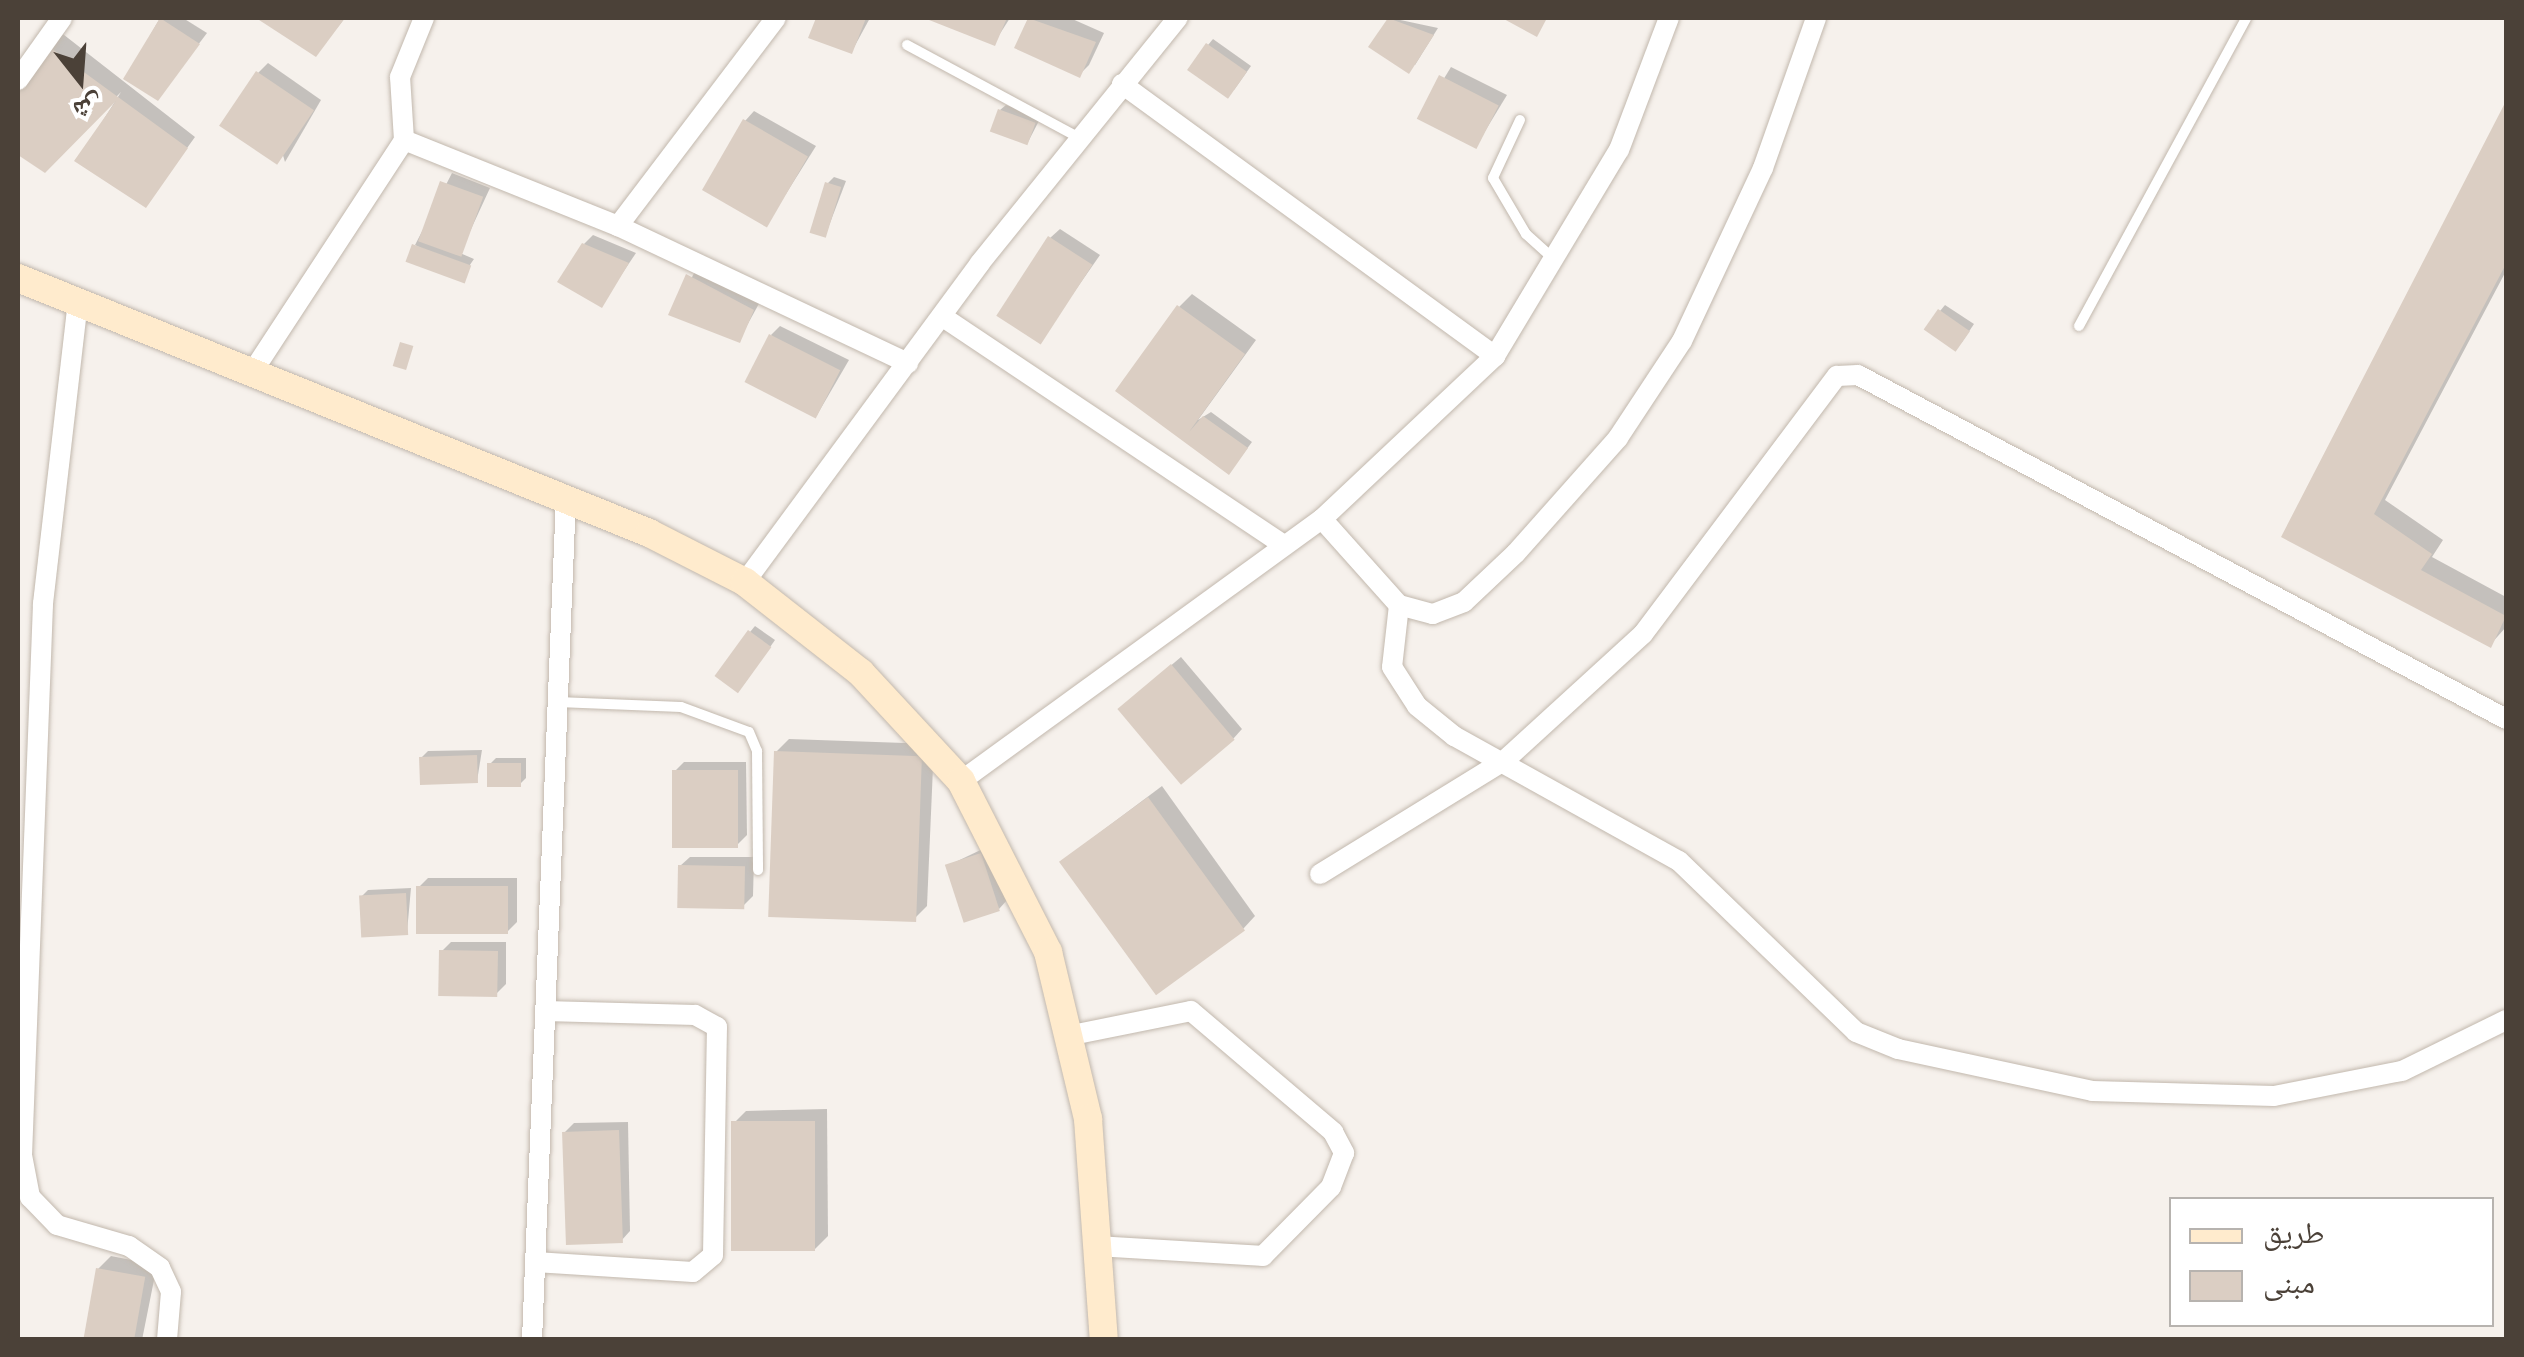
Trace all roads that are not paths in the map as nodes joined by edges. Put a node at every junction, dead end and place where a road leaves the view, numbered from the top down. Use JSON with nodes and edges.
{"nodes":[{"id":1,"x":62,"y":18,"type":"edge"},
{"id":2,"x":424,"y":18,"type":"edge"},
{"id":3,"x":776,"y":18,"type":"edge"},
{"id":4,"x":1178,"y":18,"type":"edge"},
{"id":5,"x":1669,"y":18,"type":"edge"},
{"id":6,"x":1816,"y":18,"type":"edge"},
{"id":7,"x":2246,"y":18,"type":"edge"},
{"id":8,"x":907,"y":45,"type":"dead end"},
{"id":9,"x":18,"y":80,"type":"edge"},
{"id":10,"x":1122,"y":84,"type":"junction"},
{"id":11,"x":1520,"y":120,"type":"dead end"},
{"id":12,"x":1080,"y":138,"type":"junction"},
{"id":13,"x":404,"y":140,"type":"junction"},
{"id":14,"x":618,"y":226,"type":"junction"},
{"id":15,"x":1558,"y":263,"type":"junction"},
{"id":16,"x":18,"y":278,"type":"edge"},
{"id":17,"x":78,"y":301,"type":"junction"},
{"id":18,"x":943,"y":317,"type":"junction"},
{"id":19,"x":2079,"y":326,"type":"dead end"},
{"id":20,"x":1495,"y":356,"type":"junction"},
{"id":21,"x":908,"y":362,"type":"junction"},
{"id":22,"x":255,"y":368,"type":"junction"},
{"id":23,"x":566,"y":498,"type":"junction"},
{"id":24,"x":1322,"y":519,"type":"junction"},
{"id":25,"x":1284,"y":545,"type":"junction"},
{"id":26,"x":746,"y":582,"type":"junction"},
{"id":27,"x":1400,"y":605,"type":"junction"},
{"id":28,"x":558,"y":702,"type":"junction"},
{"id":29,"x":2506,"y":719,"type":"edge"},
{"id":30,"x":1504,"y":761,"type":"junction"},
{"id":31,"x":962,"y":781,"type":"junction"},
{"id":32,"x":758,"y":870,"type":"dead end"},
{"id":33,"x":1320,"y":874,"type":"dead end"},
{"id":34,"x":546,"y":1011,"type":"junction"},
{"id":35,"x":2506,"y":1020,"type":"edge"},
{"id":36,"x":1072,"y":1035,"type":"junction"},
{"id":37,"x":1097,"y":1246,"type":"junction"},
{"id":38,"x":535,"y":1262,"type":"junction"},
{"id":39,"x":167,"y":1340,"type":"edge"},
{"id":40,"x":532,"y":1340,"type":"edge"},
{"id":41,"x":1104,"y":1340,"type":"edge"}],
"edges":[{"from":1,"to":9,"type":"street"},
{"from":2,"to":13,"type":"street"},
{"from":3,"to":14,"type":"street"},
{"from":4,"to":10,"type":"street"},
{"from":5,"to":15,"type":"street"},
{"from":6,"to":27,"type":"street"},
{"from":7,"to":19,"type":"lane"},
{"from":8,"to":12,"type":"lane"},
{"from":10,"to":12,"type":"street"},
{"from":10,"to":20,"type":"street"},
{"from":11,"to":15,"type":"lane"},
{"from":12,"to":18,"type":"street"},
{"from":13,"to":14,"type":"street"},
{"from":13,"to":22,"type":"street"},
{"from":14,"to":21,"type":"street"},
{"from":15,"to":20,"type":"street"},
{"from":16,"to":17,"type":"street"},
{"from":17,"to":22,"type":"street"},
{"from":17,"to":39,"type":"street"},
{"from":18,"to":21,"type":"street"},
{"from":18,"to":25,"type":"street"},
{"from":20,"to":24,"type":"street"},
{"from":21,"to":26,"type":"street"},
{"from":22,"to":23,"type":"street"},
{"from":23,"to":26,"type":"street"},
{"from":23,"to":28,"type":"street"},
{"from":24,"to":25,"type":"street"},
{"from":24,"to":27,"type":"street"},
{"from":25,"to":31,"type":"street"},
{"from":26,"to":31,"type":"street"},
{"from":27,"to":30,"type":"street"},
{"from":28,"to":32,"type":"lane"},
{"from":28,"to":34,"type":"street"},
{"from":29,"to":30,"type":"street"},
{"from":30,"to":33,"type":"street"},
{"from":30,"to":35,"type":"street"},
{"from":31,"to":36,"type":"street"},
{"from":34,"to":38,"type":"street"},
{"from":34,"to":38,"type":"street"},
{"from":36,"to":37,"type":"street"},
{"from":36,"to":37,"type":"street"},
{"from":37,"to":41,"type":"street"},
{"from":38,"to":40,"type":"street"}]}
